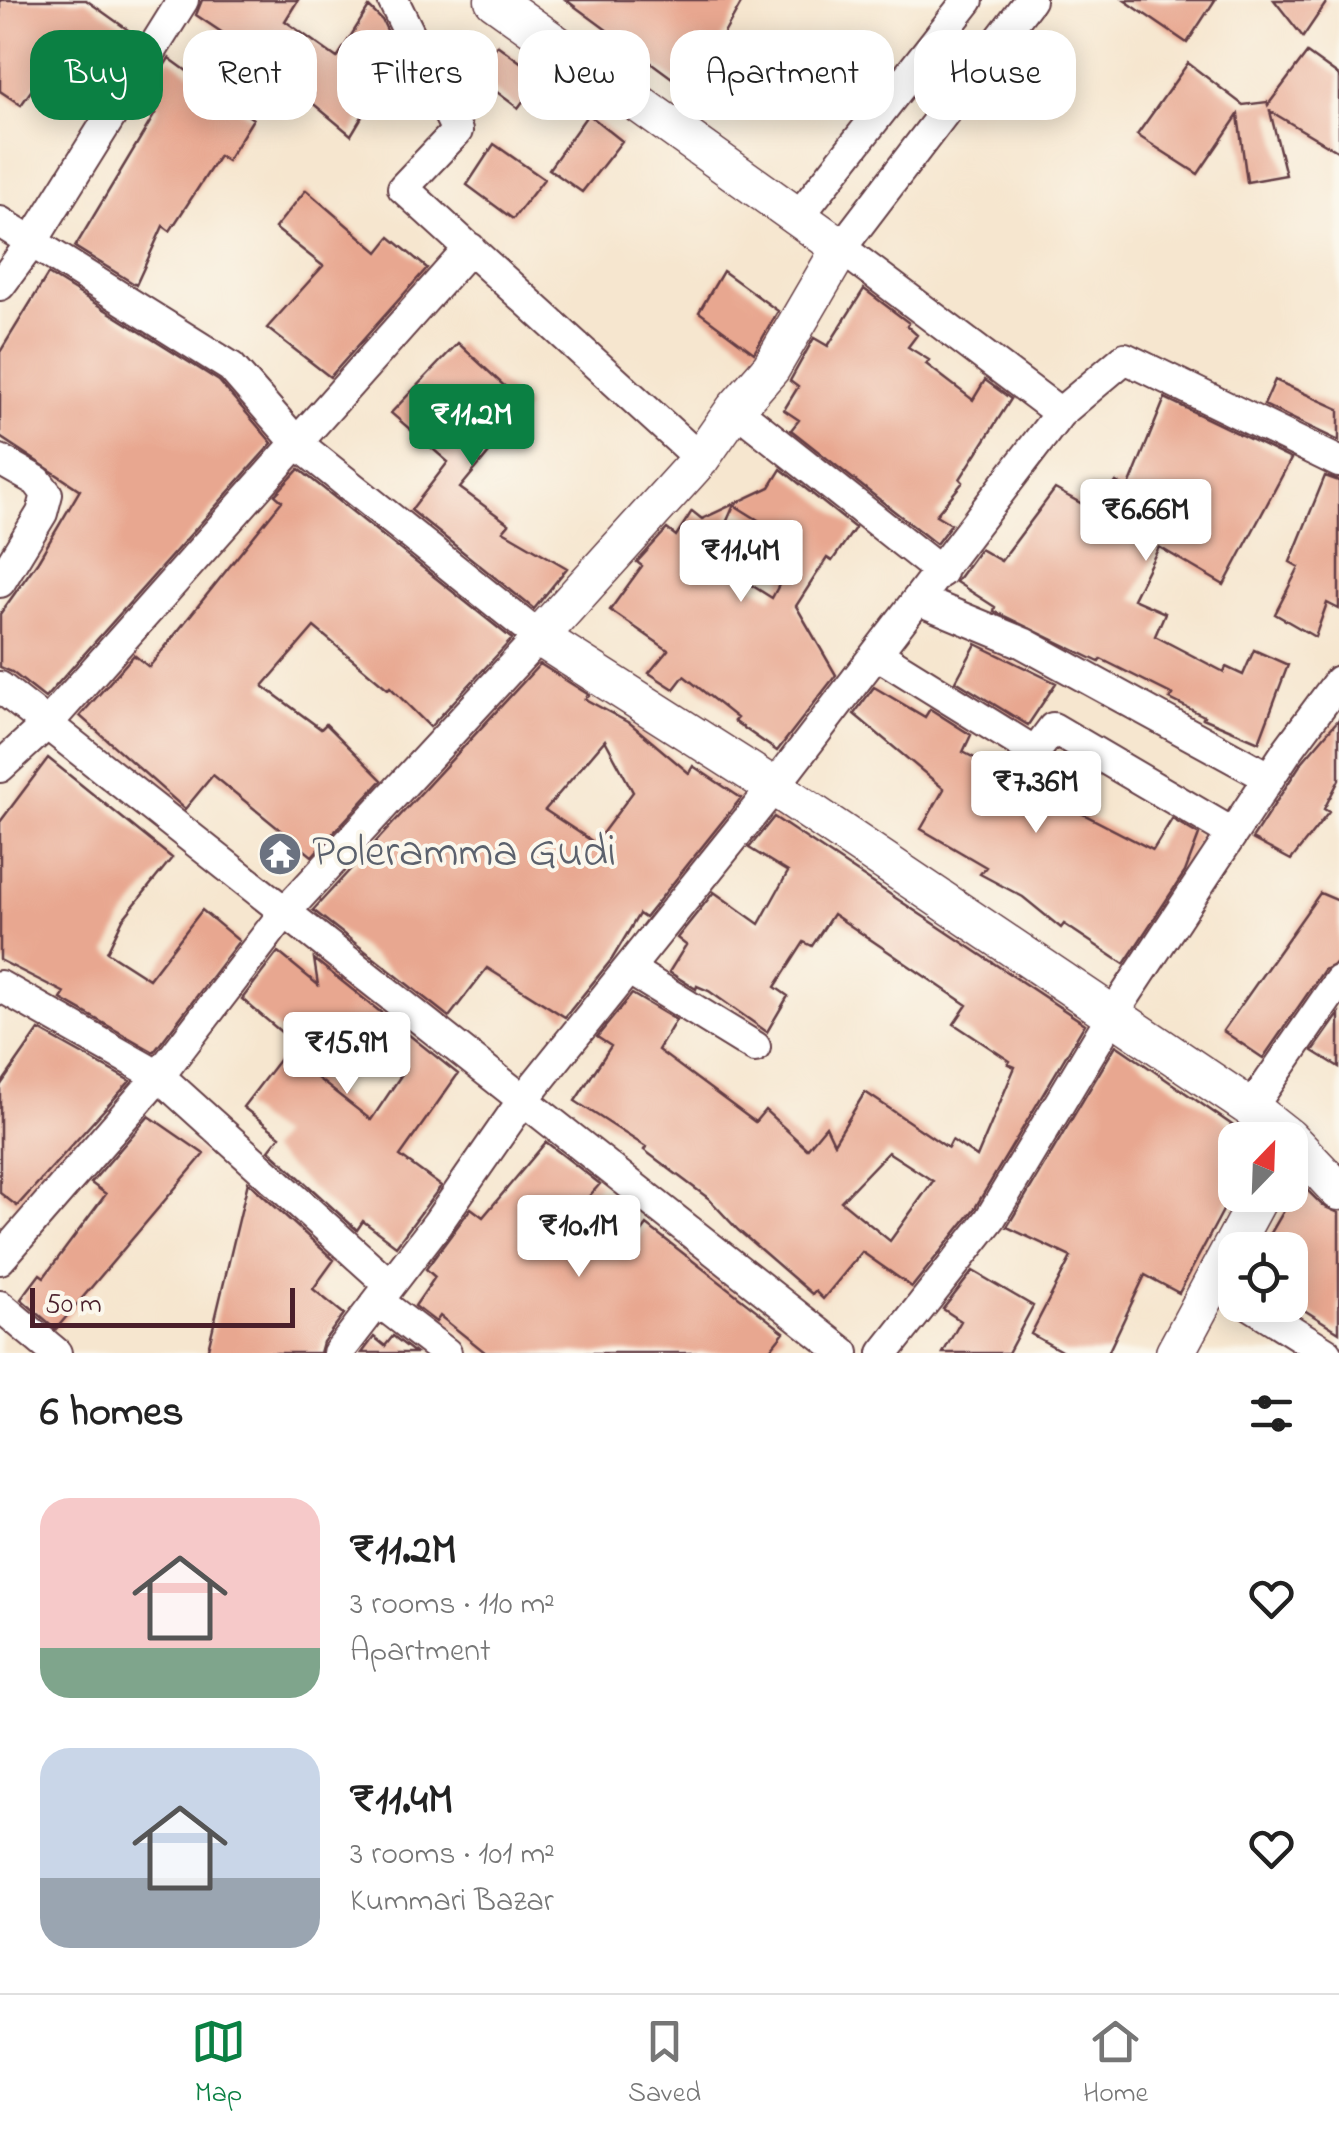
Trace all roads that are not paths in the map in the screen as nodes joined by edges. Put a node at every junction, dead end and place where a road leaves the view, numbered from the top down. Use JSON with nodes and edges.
{"nodes":[{"id":1,"x":183,"y":0,"type":"edge"},
{"id":2,"x":393,"y":0,"type":"edge"},
{"id":3,"x":494,"y":0,"type":"edge"},
{"id":4,"x":968,"y":0,"type":"edge"},
{"id":5,"x":1030,"y":0,"type":"edge"},
{"id":6,"x":798,"y":217,"type":"junction"},
{"id":7,"x":0,"y":222,"type":"edge"},
{"id":8,"x":32,"y":242,"type":"junction"},
{"id":9,"x":470,"y":248,"type":"junction"},
{"id":10,"x":841,"y":248,"type":"junction"},
{"id":11,"x":0,"y":285,"type":"edge"},
{"id":12,"x":735,"y":409,"type":"junction"},
{"id":13,"x":1060,"y":413,"type":"junction"},
{"id":14,"x":298,"y":444,"type":"junction"},
{"id":15,"x":700,"y":459,"type":"junction"},
{"id":16,"x":0,"y":460,"type":"edge"},
{"id":17,"x":1339,"y":462,"type":"edge"},
{"id":18,"x":941,"y":572,"type":"junction"},
{"id":19,"x":0,"y":582,"type":"edge"},
{"id":20,"x":919,"y":600,"type":"junction"},
{"id":21,"x":539,"y":637,"type":"junction"},
{"id":22,"x":877,"y":654,"type":"junction"},
{"id":23,"x":1339,"y":681,"type":"edge"},
{"id":24,"x":0,"y":687,"type":"edge"},
{"id":25,"x":46,"y":724,"type":"junction"},
{"id":26,"x":0,"y":768,"type":"edge"},
{"id":27,"x":1268,"y":777,"type":"junction"},
{"id":28,"x":774,"y":787,"type":"junction"},
{"id":29,"x":1232,"y":833,"type":"junction"},
{"id":30,"x":284,"y":914,"type":"junction"},
{"id":31,"x":628,"y":969,"type":"junction"},
{"id":32,"x":1339,"y":981,"type":"edge"},
{"id":33,"x":0,"y":986,"type":"edge"},
{"id":34,"x":1113,"y":1014,"type":"junction"},
{"id":35,"x":755,"y":1046,"type":"dead end"},
{"id":36,"x":159,"y":1076,"type":"junction"},
{"id":37,"x":523,"y":1100,"type":"junction"},
{"id":38,"x":1251,"y":1108,"type":"junction"},
{"id":39,"x":1268,"y":1122,"type":"edge"},
{"id":40,"x":1308,"y":1159,"type":"edge"},
{"id":41,"x":1339,"y":1191,"type":"edge"},
{"id":42,"x":6,"y":1239,"type":"edge"},
{"id":43,"x":384,"y":1293,"type":"junction"},
{"id":44,"x":1218,"y":1298,"type":"edge"},
{"id":45,"x":0,"y":1306,"type":"edge"},
{"id":46,"x":1278,"y":1322,"type":"edge"},
{"id":47,"x":56,"y":1353,"type":"edge"},
{"id":48,"x":338,"y":1353,"type":"edge"},
{"id":49,"x":446,"y":1353,"type":"edge"},
{"id":50,"x":844,"y":1353,"type":"edge"},
{"id":51,"x":884,"y":1353,"type":"edge"},
{"id":52,"x":1175,"y":1353,"type":"edge"},
{"id":53,"x":1327,"y":1353,"type":"edge"}],
"edges":[{"from":1,"to":8,"type":"street"},
{"from":2,"to":9,"type":"street"},
{"from":3,"to":6,"type":"street"},
{"from":4,"to":6,"type":"street"},
{"from":5,"to":10,"type":"street"},
{"from":6,"to":10,"type":"street"},
{"from":7,"to":8,"type":"street"},
{"from":8,"to":11,"type":"street"},
{"from":8,"to":14,"type":"street"},
{"from":9,"to":14,"type":"street"},
{"from":9,"to":15,"type":"street"},
{"from":10,"to":12,"type":"street"},
{"from":10,"to":13,"type":"street"},
{"from":12,"to":15,"type":"street"},
{"from":12,"to":18,"type":"street"},
{"from":13,"to":17,"type":"street"},
{"from":13,"to":18,"type":"street"},
{"from":14,"to":21,"type":"street"},
{"from":14,"to":25,"type":"street"},
{"from":15,"to":21,"type":"street"},
{"from":16,"to":19,"type":"street"},
{"from":18,"to":20,"type":"street"},
{"from":20,"to":22,"type":"street"},
{"from":20,"to":27,"type":"street"},
{"from":21,"to":28,"type":"street"},
{"from":21,"to":30,"type":"street"},
{"from":22,"to":28,"type":"street"},
{"from":22,"to":29,"type":"street"},
{"from":23,"to":27,"type":"street"},
{"from":24,"to":25,"type":"street"},
{"from":25,"to":26,"type":"street"},
{"from":25,"to":30,"type":"street"},
{"from":27,"to":29,"type":"street"},
{"from":28,"to":31,"type":"street"},
{"from":28,"to":34,"type":"street"},
{"from":29,"to":34,"type":"street"},
{"from":30,"to":36,"type":"street"},
{"from":30,"to":37,"type":"street"},
{"from":31,"to":35,"type":"street"},
{"from":31,"to":37,"type":"street"},
{"from":32,"to":38,"type":"street"},
{"from":33,"to":36,"type":"street"},
{"from":34,"to":38,"type":"street"},
{"from":34,"to":51,"type":"street"},
{"from":36,"to":42,"type":"street"},
{"from":36,"to":43,"type":"street"},
{"from":37,"to":43,"type":"street"},
{"from":37,"to":50,"type":"street"},
{"from":38,"to":39,"type":"street"},
{"from":40,"to":41,"type":"street"},
{"from":43,"to":48,"type":"street"},
{"from":43,"to":49,"type":"street"},
{"from":44,"to":52,"type":"street"},
{"from":45,"to":47,"type":"street"},
{"from":46,"to":53,"type":"street"}]}
